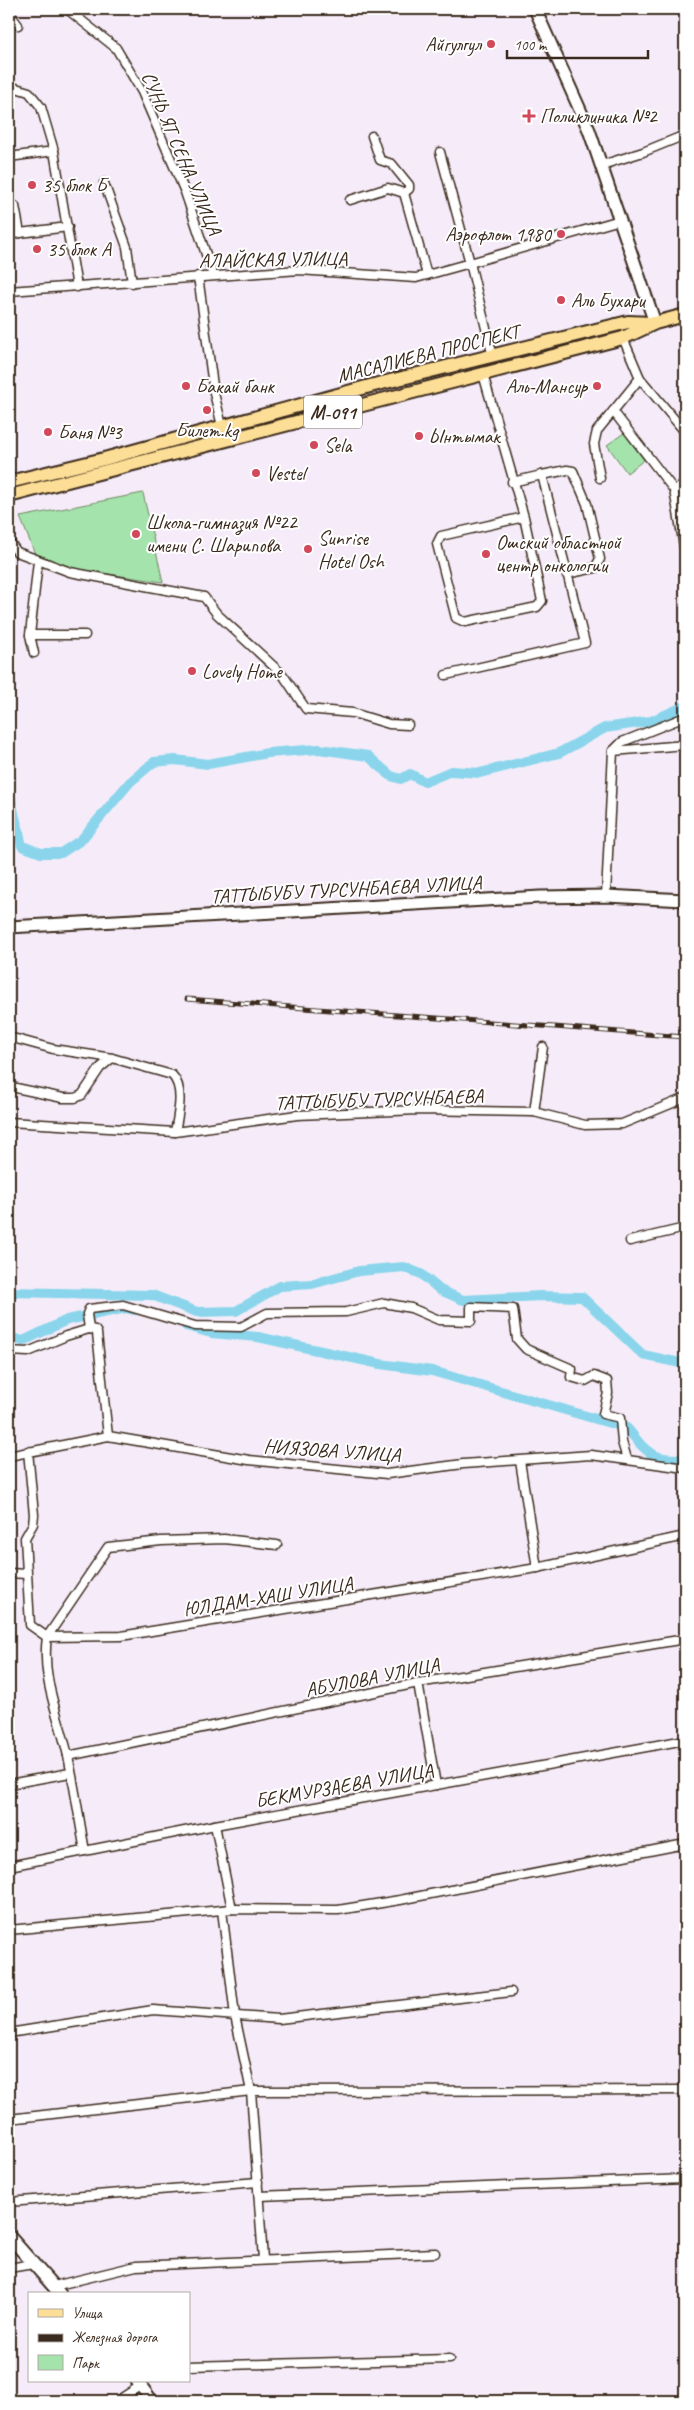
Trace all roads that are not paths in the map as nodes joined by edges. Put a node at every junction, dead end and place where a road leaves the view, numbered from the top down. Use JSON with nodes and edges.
{"nodes":[{"id":1,"x":67,"y":9,"type":"edge"},
{"id":2,"x":540,"y":10,"type":"edge"},
{"id":3,"x":9,"y":14,"type":"edge"},
{"id":4,"x":18,"y":25,"type":"dead end"},
{"id":5,"x":9,"y":90,"type":"edge"},
{"id":6,"x":685,"y":135,"type":"edge"},
{"id":7,"x":372,"y":136,"type":"dead end"},
{"id":8,"x":54,"y":151,"type":"junction"},
{"id":9,"x":440,"y":152,"type":"dead end"},
{"id":10,"x":9,"y":157,"type":"edge"},
{"id":11,"x":602,"y":165,"type":"junction"},
{"id":12,"x":104,"y":182,"type":"dead end"},
{"id":13,"x":404,"y":193,"type":"junction"},
{"id":14,"x":350,"y":200,"type":"dead end"},
{"id":15,"x":15,"y":206,"type":"dead end"},
{"id":16,"x":620,"y":220,"type":"junction"},
{"id":17,"x":68,"y":227,"type":"junction"},
{"id":18,"x":20,"y":233,"type":"junction"},
{"id":19,"x":9,"y":235,"type":"edge"},
{"id":20,"x":470,"y":263,"type":"junction"},
{"id":21,"x":213,"y":275,"type":"junction"},
{"id":22,"x":427,"y":275,"type":"junction"},
{"id":23,"x":198,"y":276,"type":"junction"},
{"id":24,"x":132,"y":284,"type":"junction"},
{"id":25,"x":77,"y":287,"type":"junction"},
{"id":26,"x":9,"y":291,"type":"edge"},
{"id":27,"x":685,"y":316,"type":"edge"},
{"id":28,"x":655,"y":323,"type":"junction"},
{"id":29,"x":623,"y":338,"type":"junction"},
{"id":30,"x":492,"y":357,"type":"junction"},
{"id":31,"x":483,"y":374,"type":"junction"},
{"id":32,"x":640,"y":378,"type":"junction"},
{"id":33,"x":613,"y":411,"type":"junction"},
{"id":34,"x":222,"y":426,"type":"junction"},
{"id":35,"x":685,"y":432,"type":"edge"},
{"id":36,"x":542,"y":475,"type":"junction"},
{"id":37,"x":600,"y":478,"type":"dead end"},
{"id":38,"x":9,"y":482,"type":"edge"},
{"id":39,"x":512,"y":482,"type":"junction"},
{"id":40,"x":685,"y":485,"type":"edge"},
{"id":41,"x":674,"y":490,"type":"junction"},
{"id":42,"x":9,"y":496,"type":"edge"},
{"id":43,"x":524,"y":517,"type":"junction"},
{"id":44,"x":9,"y":541,"type":"edge"},
{"id":45,"x":685,"y":552,"type":"edge"},
{"id":46,"x":38,"y":561,"type":"junction"},
{"id":47,"x":566,"y":574,"type":"junction"},
{"id":48,"x":30,"y":635,"type":"junction"},
{"id":49,"x":84,"y":636,"type":"dead end"},
{"id":50,"x":34,"y":653,"type":"dead end"},
{"id":51,"x":446,"y":675,"type":"dead end"},
{"id":52,"x":685,"y":717,"type":"edge"},
{"id":53,"x":408,"y":725,"type":"dead end"},
{"id":54,"x":685,"y":745,"type":"edge"},
{"id":55,"x":613,"y":751,"type":"junction"},
{"id":56,"x":606,"y":896,"type":"junction"},
{"id":57,"x":685,"y":900,"type":"edge"},
{"id":58,"x":9,"y":927,"type":"edge"},
{"id":59,"x":9,"y":1037,"type":"edge"},
{"id":60,"x":543,"y":1047,"type":"dead end"},
{"id":61,"x":112,"y":1058,"type":"junction"},
{"id":62,"x":16,"y":1088,"type":"dead end"},
{"id":63,"x":685,"y":1098,"type":"edge"},
{"id":64,"x":534,"y":1112,"type":"junction"},
{"id":65,"x":9,"y":1122,"type":"edge"},
{"id":66,"x":175,"y":1132,"type":"junction"},
{"id":67,"x":685,"y":1228,"type":"edge"},
{"id":68,"x":630,"y":1241,"type":"dead end"},
{"id":69,"x":89,"y":1329,"type":"junction"},
{"id":70,"x":9,"y":1351,"type":"edge"},
{"id":71,"x":108,"y":1436,"type":"junction"},
{"id":72,"x":28,"y":1451,"type":"junction"},
{"id":73,"x":9,"y":1456,"type":"edge"},
{"id":74,"x":627,"y":1459,"type":"junction"},
{"id":75,"x":520,"y":1461,"type":"junction"},
{"id":76,"x":685,"y":1468,"type":"edge"},
{"id":77,"x":685,"y":1536,"type":"edge"},
{"id":78,"x":277,"y":1545,"type":"dead end"},
{"id":79,"x":536,"y":1568,"type":"junction"},
{"id":80,"x":9,"y":1573,"type":"edge"},
{"id":81,"x":26,"y":1574,"type":"junction"},
{"id":82,"x":47,"y":1637,"type":"junction"},
{"id":83,"x":685,"y":1639,"type":"edge"},
{"id":84,"x":418,"y":1683,"type":"junction"},
{"id":85,"x":685,"y":1740,"type":"edge"},
{"id":86,"x":68,"y":1756,"type":"junction"},
{"id":87,"x":70,"y":1773,"type":"junction"},
{"id":88,"x":9,"y":1784,"type":"edge"},
{"id":89,"x":436,"y":1785,"type":"junction"},
{"id":90,"x":215,"y":1825,"type":"junction"},
{"id":91,"x":685,"y":1844,"type":"edge"},
{"id":92,"x":85,"y":1851,"type":"junction"},
{"id":93,"x":9,"y":1866,"type":"edge"},
{"id":94,"x":232,"y":1909,"type":"junction"},
{"id":95,"x":222,"y":1910,"type":"junction"},
{"id":96,"x":9,"y":1930,"type":"edge"},
{"id":97,"x":510,"y":1992,"type":"dead end"},
{"id":98,"x":235,"y":2016,"type":"junction"},
{"id":99,"x":9,"y":2033,"type":"edge"},
{"id":100,"x":685,"y":2090,"type":"edge"},
{"id":101,"x":251,"y":2091,"type":"junction"},
{"id":102,"x":9,"y":2119,"type":"edge"},
{"id":103,"x":685,"y":2179,"type":"edge"},
{"id":104,"x":258,"y":2182,"type":"junction"},
{"id":105,"x":259,"y":2196,"type":"junction"},
{"id":106,"x":9,"y":2202,"type":"edge"},
{"id":107,"x":9,"y":2236,"type":"edge"},
{"id":108,"x":435,"y":2253,"type":"dead end"},
{"id":109,"x":263,"y":2260,"type":"junction"},
{"id":110,"x":33,"y":2264,"type":"junction"},
{"id":111,"x":9,"y":2268,"type":"edge"},
{"id":112,"x":57,"y":2290,"type":"edge"},
{"id":113,"x":449,"y":2359,"type":"dead end"},
{"id":114,"x":190,"y":2366,"type":"edge"},
{"id":115,"x":138,"y":2384,"type":"edge"},
{"id":116,"x":117,"y":2401,"type":"edge"},
{"id":117,"x":152,"y":2401,"type":"edge"}],
"edges":[{"from":1,"to":21,"type":"street","name":"СУНЬ ЯТ СЕНА УЛИЦА"},
{"from":2,"to":11,"type":"street"},
{"from":3,"to":4,"type":"street"},
{"from":5,"to":8,"type":"street"},
{"from":6,"to":11,"type":"street"},
{"from":7,"to":13,"type":"street"},
{"from":8,"to":10,"type":"street"},
{"from":8,"to":17,"type":"street"},
{"from":9,"to":20,"type":"street"},
{"from":11,"to":16,"type":"street"},
{"from":12,"to":24,"type":"street"},
{"from":13,"to":14,"type":"street"},
{"from":13,"to":22,"type":"street"},
{"from":15,"to":18,"type":"street"},
{"from":16,"to":20,"type":"street","name":"АЛАЙСКАЯ УЛИЦА"},
{"from":16,"to":28,"type":"street"},
{"from":17,"to":18,"type":"street"},
{"from":17,"to":25,"type":"street"},
{"from":18,"to":19,"type":"street"},
{"from":20,"to":22,"type":"street","name":"АЛАЙСКАЯ УЛИЦА"},
{"from":20,"to":30,"type":"street"},
{"from":21,"to":22,"type":"street","name":"АЛАЙСКАЯ УЛИЦА"},
{"from":21,"to":23,"type":"street","name":"АЛАЙСКАЯ УЛИЦА"},
{"from":23,"to":24,"type":"street","name":"АЛАЙСКАЯ УЛИЦА"},
{"from":23,"to":34,"type":"street"},
{"from":24,"to":25,"type":"street","name":"АЛАЙСКАЯ УЛИЦА"},
{"from":25,"to":26,"type":"street","name":"АЛАЙСКАЯ УЛИЦА"},
{"from":27,"to":28,"type":"main road","number":"М-091"},
{"from":28,"to":29,"type":"main road","number":"М-091"},
{"from":28,"to":30,"type":"main road","name":"МАСАЛИЕВА ПРОСПЕКТ","number":"М-091"},
{"from":29,"to":31,"type":"main road","number":"М-091"},
{"from":29,"to":32,"type":"street"},
{"from":30,"to":34,"type":"main road","name":"МАСАЛИЕВА ПРОСПЕКТ","number":"М-091"},
{"from":31,"to":39,"type":"street"},
{"from":31,"to":42,"type":"main road","number":"М-091"},
{"from":32,"to":33,"type":"street"},
{"from":32,"to":35,"type":"street"},
{"from":33,"to":37,"type":"street"},
{"from":33,"to":41,"type":"street"},
{"from":34,"to":38,"type":"main road","name":"МАСАЛИЕВА ПРОСПЕКТ","number":"М-091"},
{"from":36,"to":39,"type":"street"},
{"from":36,"to":47,"type":"street"},
{"from":36,"to":47,"type":"street"},
{"from":39,"to":43,"type":"street"},
{"from":40,"to":41,"type":"street"},
{"from":41,"to":45,"type":"street"},
{"from":43,"to":43,"type":"street"},
{"from":44,"to":46,"type":"street"},
{"from":46,"to":48,"type":"street"},
{"from":46,"to":53,"type":"street"},
{"from":47,"to":51,"type":"street"},
{"from":48,"to":49,"type":"street"},
{"from":48,"to":50,"type":"street"},
{"from":52,"to":55,"type":"street"},
{"from":54,"to":55,"type":"street"},
{"from":55,"to":56,"type":"street"},
{"from":56,"to":57,"type":"street","name":"ТАТТЫБУБУ ТУРСУНБАЕВА УЛИЦА"},
{"from":56,"to":58,"type":"street","name":"ТАТТЫБУБУ ТУРСУНБАЕВА УЛИЦА"},
{"from":59,"to":61,"type":"street"},
{"from":60,"to":64,"type":"street"},
{"from":61,"to":62,"type":"street"},
{"from":61,"to":66,"type":"street"},
{"from":63,"to":64,"type":"street","name":"ТАТТЫБУБУ ТУРСУНБАЕВА"},
{"from":64,"to":66,"type":"street","name":"ТАТТЫБУБУ ТУРСУНБАЕВА"},
{"from":65,"to":66,"type":"street","name":"ТАТТЫБУБУ ТУРСУНБАЕВА"},
{"from":67,"to":68,"type":"street"},
{"from":69,"to":70,"type":"street"},
{"from":69,"to":71,"type":"street"},
{"from":69,"to":74,"type":"street"},
{"from":71,"to":72,"type":"street","name":"НИЯЗОВА УЛИЦА"},
{"from":71,"to":75,"type":"street","name":"НИЯЗОВА УЛИЦА"},
{"from":72,"to":73,"type":"street","name":"НИЯЗОВА УЛИЦА"},
{"from":72,"to":81,"type":"street"},
{"from":74,"to":75,"type":"street","name":"НИЯЗОВА УЛИЦА"},
{"from":74,"to":76,"type":"street","name":"НИЯЗОВА УЛИЦА"},
{"from":75,"to":79,"type":"street"},
{"from":77,"to":79,"type":"street","name":"ЮЛДАМ-ХАШ УЛИЦА"},
{"from":78,"to":82,"type":"street"},
{"from":79,"to":82,"type":"street","name":"ЮЛДАМ-ХАШ УЛИЦА"},
{"from":80,"to":81,"type":"street"},
{"from":81,"to":82,"type":"street"},
{"from":82,"to":86,"type":"street"},
{"from":83,"to":84,"type":"street","name":"АБУЛОВА УЛИЦА"},
{"from":84,"to":86,"type":"street","name":"АБУЛОВА УЛИЦА"},
{"from":84,"to":89,"type":"street"},
{"from":85,"to":89,"type":"street","name":"БЕКМУРЗАЕВА УЛИЦА"},
{"from":86,"to":87,"type":"street"},
{"from":87,"to":88,"type":"street"},
{"from":87,"to":92,"type":"street"},
{"from":89,"to":90,"type":"street","name":"БЕКМУРЗАЕВА УЛИЦА"},
{"from":90,"to":92,"type":"street","name":"БЕКМУРЗАЕВА УЛИЦА"},
{"from":90,"to":94,"type":"street"},
{"from":91,"to":94,"type":"street"},
{"from":92,"to":93,"type":"street","name":"БЕКМУРЗАЕВА УЛИЦА"},
{"from":94,"to":95,"type":"street"},
{"from":95,"to":96,"type":"street"},
{"from":95,"to":98,"type":"street"},
{"from":97,"to":98,"type":"street"},
{"from":98,"to":99,"type":"street"},
{"from":98,"to":101,"type":"street"},
{"from":100,"to":101,"type":"street"},
{"from":101,"to":102,"type":"street"},
{"from":101,"to":104,"type":"street"},
{"from":103,"to":105,"type":"street"},
{"from":104,"to":105,"type":"street"},
{"from":104,"to":106,"type":"street"},
{"from":105,"to":109,"type":"street"},
{"from":107,"to":110,"type":"street"},
{"from":108,"to":109,"type":"street"},
{"from":109,"to":112,"type":"street"},
{"from":110,"to":111,"type":"street"},
{"from":110,"to":112,"type":"street"},
{"from":113,"to":114,"type":"street"},
{"from":115,"to":116,"type":"street"},
{"from":115,"to":117,"type":"street"}]}
